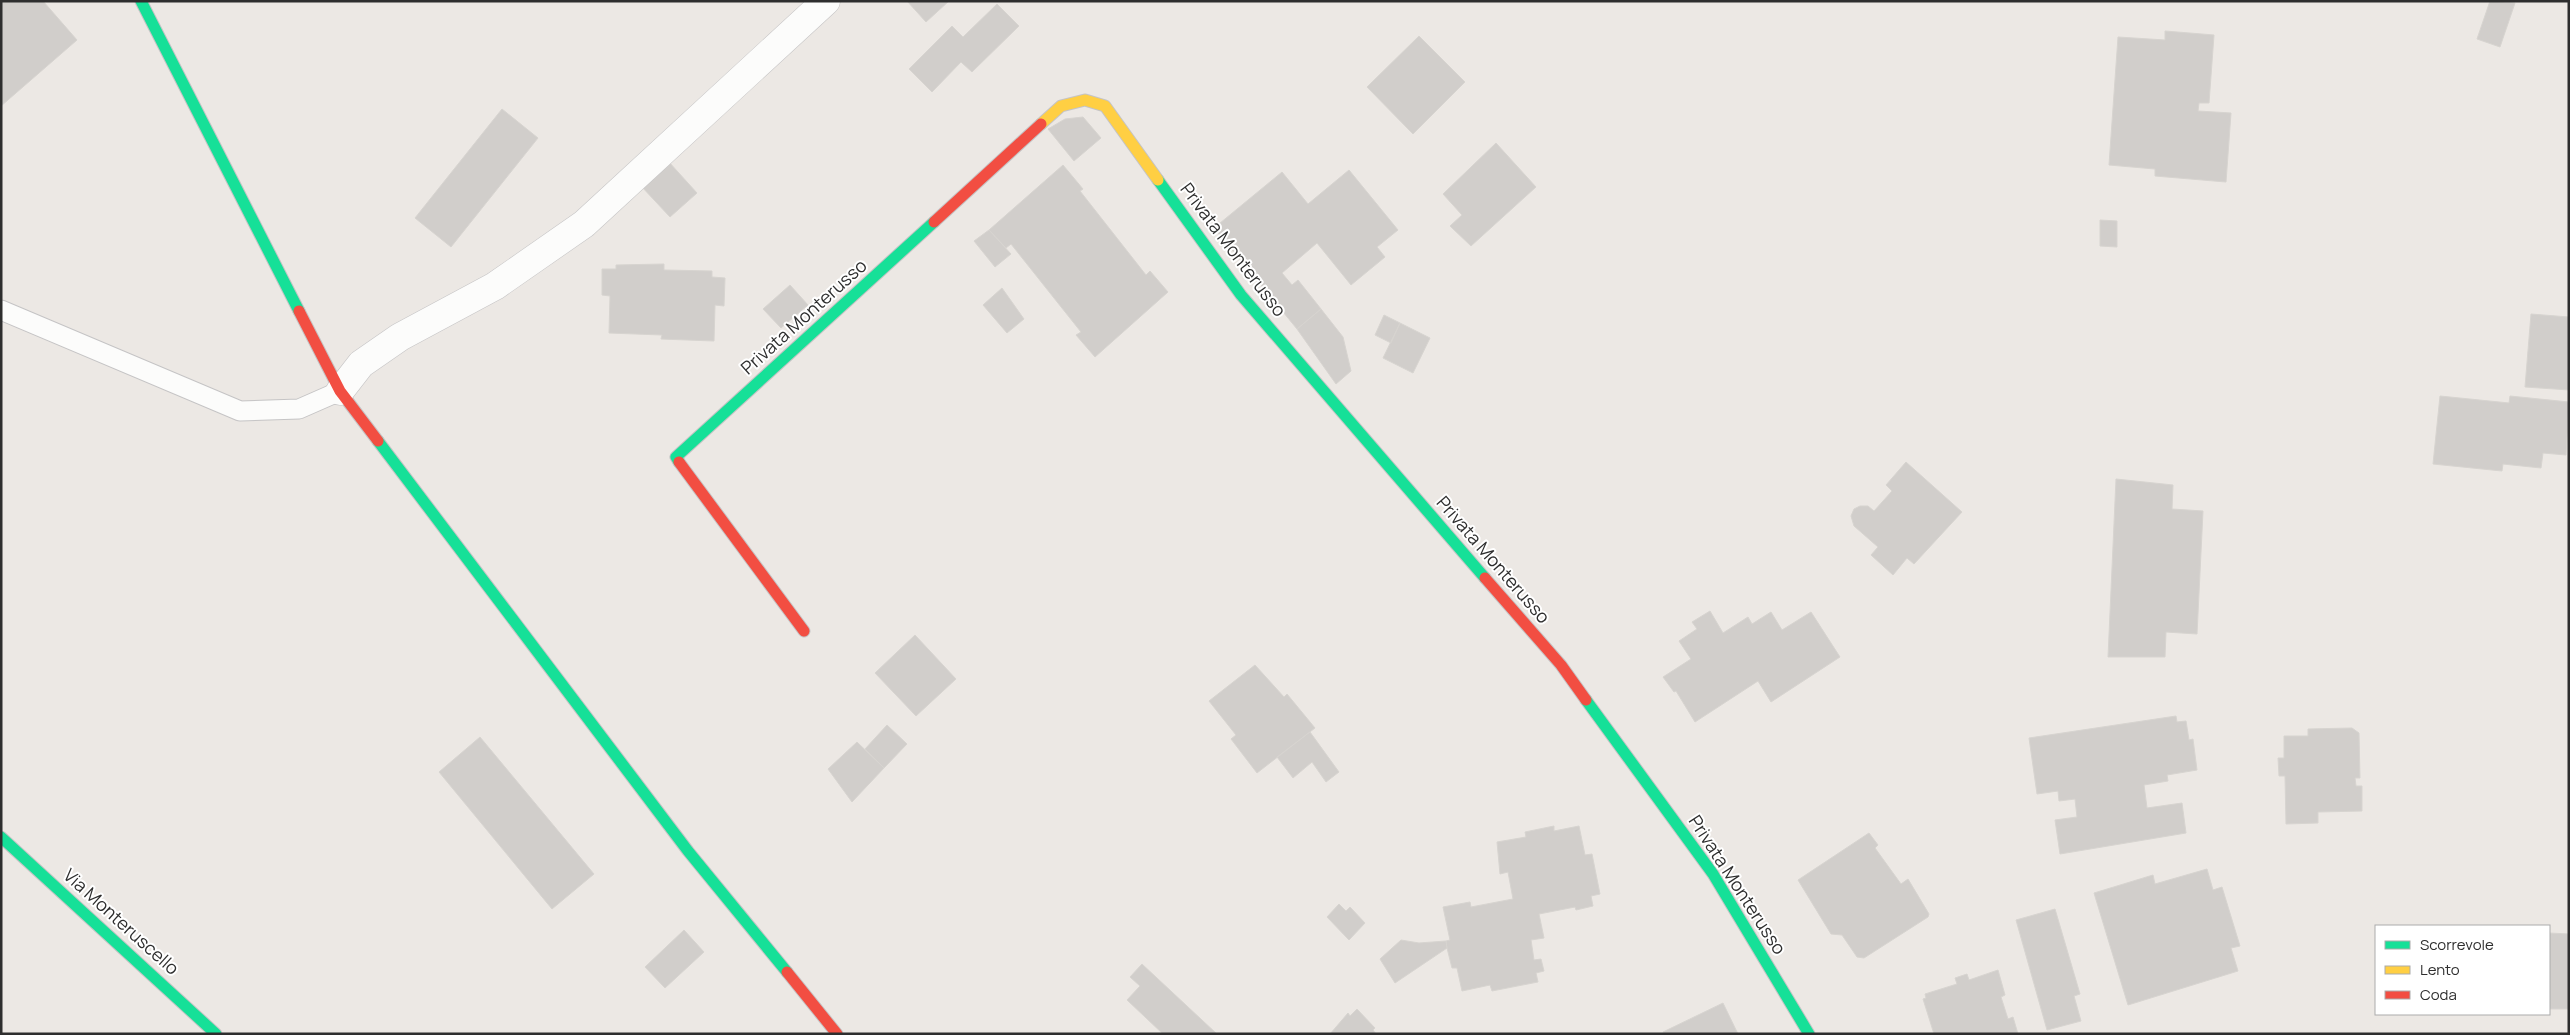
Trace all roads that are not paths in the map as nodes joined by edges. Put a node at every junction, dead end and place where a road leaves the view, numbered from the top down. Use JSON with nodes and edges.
{"nodes":[{"id":1,"x":141,"y":1,"type":"edge"},
{"id":2,"x":826,"y":1,"type":"edge"},
{"id":3,"x":1,"y":310,"type":"edge"},
{"id":4,"x":340,"y":391,"type":"junction"},
{"id":5,"x":804,"y":631,"type":"dead end"},
{"id":6,"x":1,"y":837,"type":"edge"},
{"id":7,"x":216,"y":1034,"type":"edge"},
{"id":8,"x":837,"y":1034,"type":"edge"},
{"id":9,"x":1809,"y":1034,"type":"edge"}],
"edges":[{"from":1,"to":4,"type":"street"},
{"from":2,"to":4,"type":"street"},
{"from":3,"to":4,"type":"lane"},
{"from":4,"to":8,"type":"street"},
{"from":5,"to":9,"type":"street","name":"Privata Monterusso"},
{"from":6,"to":7,"type":"street","name":"Via Monteruscello"}]}
